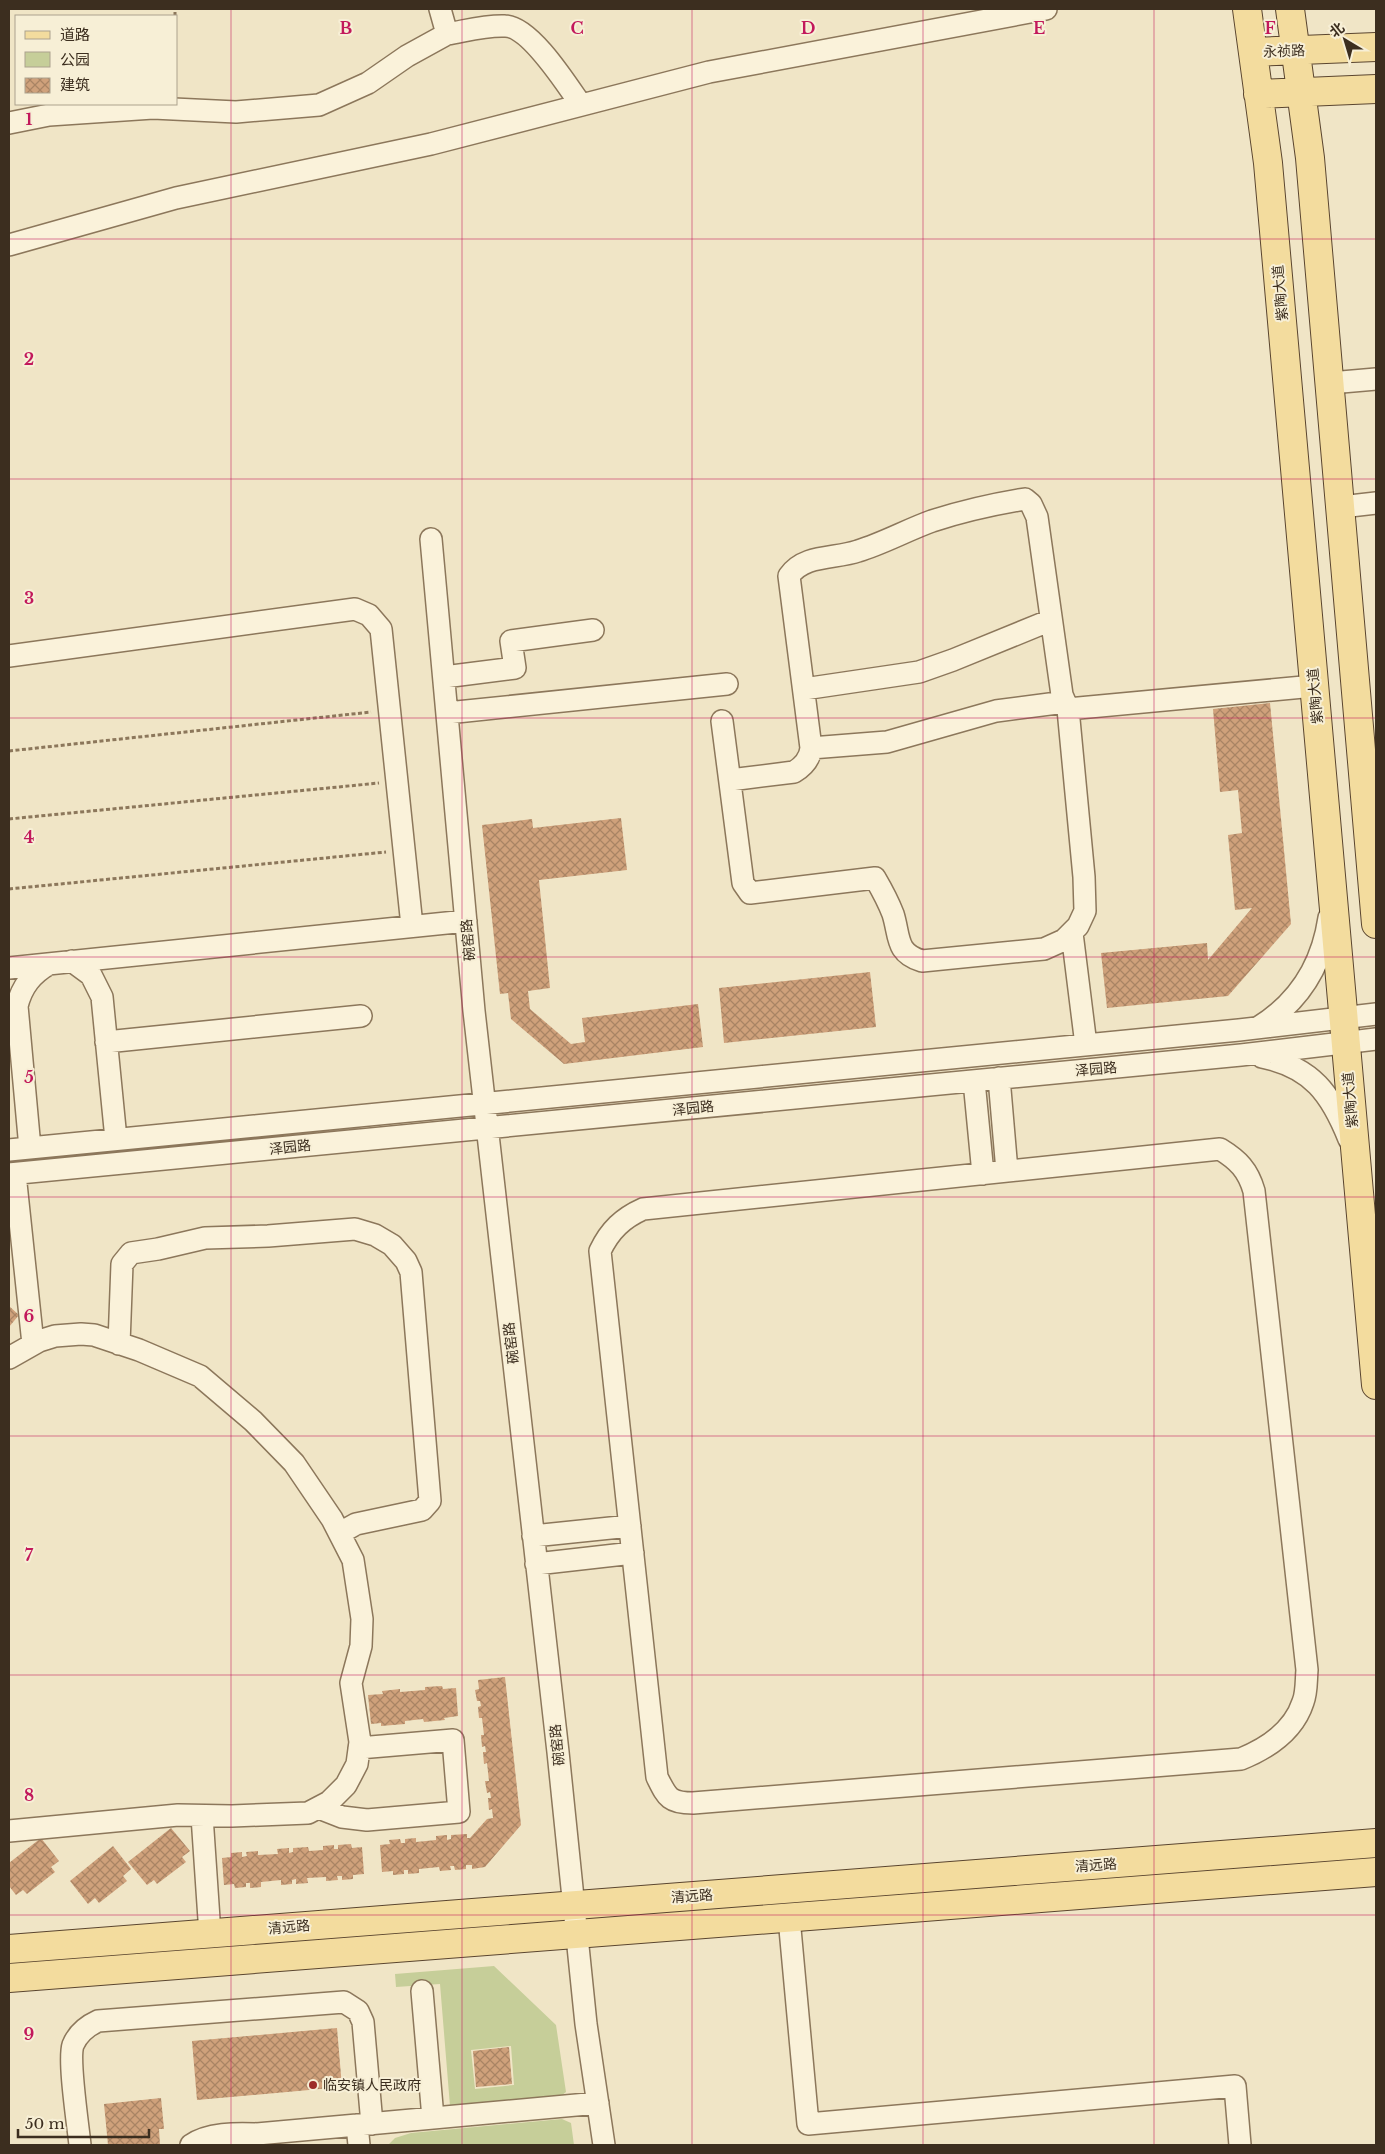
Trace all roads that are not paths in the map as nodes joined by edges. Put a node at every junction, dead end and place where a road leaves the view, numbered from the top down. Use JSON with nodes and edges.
{"nodes":[{"id":1,"x":440,"y":9,"type":"edge"},
{"id":2,"x":1046,"y":9,"type":"edge"},
{"id":3,"x":1247,"y":9,"type":"edge"},
{"id":4,"x":1290,"y":9,"type":"edge"},
{"id":5,"x":447,"y":34,"type":"junction"},
{"id":6,"x":1376,"y":47,"type":"edge"},
{"id":7,"x":1296,"y":51,"type":"junction"},
{"id":8,"x":1253,"y":52,"type":"junction"},
{"id":9,"x":1376,"y":89,"type":"edge"},
{"id":10,"x":1301,"y":92,"type":"junction"},
{"id":11,"x":1258,"y":94,"type":"junction"},
{"id":12,"x":581,"y":105,"type":"junction"},
{"id":13,"x":9,"y":123,"type":"edge"},
{"id":14,"x":9,"y":245,"type":"edge"},
{"id":15,"x":1376,"y":379,"type":"edge"},
{"id":16,"x":1330,"y":383,"type":"junction"},
{"id":17,"x":1376,"y":503,"type":"edge"},
{"id":18,"x":1341,"y":507,"type":"junction"},
{"id":19,"x":431,"y":539,"type":"dead end"},
{"id":20,"x":1051,"y":620,"type":"junction"},
{"id":21,"x":593,"y":630,"type":"dead end"},
{"id":22,"x":9,"y":656,"type":"edge"},
{"id":23,"x":444,"y":676,"type":"junction"},
{"id":24,"x":727,"y":684,"type":"dead end"},
{"id":25,"x":1314,"y":686,"type":"junction"},
{"id":26,"x":804,"y":689,"type":"junction"},
{"id":27,"x":1066,"y":706,"type":"junction"},
{"id":28,"x":447,"y":713,"type":"junction"},
{"id":29,"x":722,"y":721,"type":"dead end"},
{"id":30,"x":1368,"y":738,"type":"edge"},
{"id":31,"x":811,"y":748,"type":"junction"},
{"id":32,"x":730,"y":780,"type":"junction"},
{"id":33,"x":1332,"y":891,"type":"junction"},
{"id":34,"x":1375,"y":895,"type":"edge"},
{"id":35,"x":466,"y":921,"type":"junction"},
{"id":36,"x":1376,"y":924,"type":"edge"},
{"id":37,"x":412,"y":926,"type":"junction"},
{"id":38,"x":1072,"y":933,"type":"junction"},
{"id":39,"x":72,"y":961,"type":"junction"},
{"id":40,"x":49,"y":963,"type":"junction"},
{"id":41,"x":9,"y":968,"type":"edge"},
{"id":42,"x":1376,"y":1014,"type":"edge"},
{"id":43,"x":361,"y":1016,"type":"dead end"},
{"id":44,"x":1258,"y":1028,"type":"junction"},
{"id":45,"x":1344,"y":1030,"type":"junction"},
{"id":46,"x":1376,"y":1039,"type":"edge"},
{"id":47,"x":106,"y":1042,"type":"junction"},
{"id":48,"x":1086,"y":1045,"type":"junction"},
{"id":49,"x":15,"y":1052,"type":"edge"},
{"id":50,"x":1250,"y":1054,"type":"junction"},
{"id":51,"x":999,"y":1078,"type":"junction"},
{"id":52,"x":974,"y":1081,"type":"junction"},
{"id":53,"x":484,"y":1104,"type":"junction"},
{"id":54,"x":487,"y":1128,"type":"junction"},
{"id":55,"x":116,"y":1139,"type":"junction"},
{"id":56,"x":30,"y":1148,"type":"junction"},
{"id":57,"x":9,"y":1150,"type":"edge"},
{"id":58,"x":1354,"y":1152,"type":"junction"},
{"id":59,"x":1008,"y":1171,"type":"junction"},
{"id":60,"x":12,"y":1174,"type":"edge"},
{"id":61,"x":983,"y":1174,"type":"junction"},
{"id":62,"x":33,"y":1344,"type":"junction"},
{"id":63,"x":119,"y":1344,"type":"junction"},
{"id":64,"x":9,"y":1358,"type":"edge"},
{"id":65,"x":1376,"y":1385,"type":"edge"},
{"id":66,"x":630,"y":1526,"type":"junction"},
{"id":67,"x":340,"y":1532,"type":"junction"},
{"id":68,"x":533,"y":1536,"type":"junction"},
{"id":69,"x":632,"y":1553,"type":"junction"},
{"id":70,"x":536,"y":1564,"type":"junction"},
{"id":71,"x":359,"y":1748,"type":"junction"},
{"id":72,"x":319,"y":1808,"type":"junction"},
{"id":73,"x":202,"y":1816,"type":"junction"},
{"id":74,"x":9,"y":1831,"type":"edge"},
{"id":75,"x":1376,"y":1843,"type":"edge"},
{"id":76,"x":1376,"y":1872,"type":"edge"},
{"id":77,"x":574,"y":1905,"type":"junction"},
{"id":78,"x":789,"y":1918,"type":"junction"},
{"id":79,"x":210,"y":1934,"type":"junction"},
{"id":80,"x":576,"y":1934,"type":"junction"},
{"id":81,"x":9,"y":1949,"type":"edge"},
{"id":82,"x":9,"y":1978,"type":"edge"},
{"id":83,"x":422,"y":1990,"type":"dead end"},
{"id":84,"x":598,"y":2103,"type":"junction"},
{"id":85,"x":433,"y":2118,"type":"junction"},
{"id":86,"x":362,"y":2132,"type":"edge"},
{"id":87,"x":257,"y":2140,"type":"edge"},
{"id":88,"x":80,"y":2145,"type":"edge"},
{"id":89,"x":191,"y":2145,"type":"edge"},
{"id":90,"x":604,"y":2145,"type":"edge"},
{"id":91,"x":1240,"y":2145,"type":"edge"}],
"edges":[{"from":1,"to":5,"type":"street"},
{"from":2,"to":12,"type":"street"},
{"from":3,"to":8,"type":"main road","name":"紫陶大道"},
{"from":4,"to":7,"type":"main road"},
{"from":5,"to":12,"type":"street"},
{"from":5,"to":13,"type":"street"},
{"from":6,"to":7,"type":"main road","name":"永祯路"},
{"from":7,"to":8,"type":"main road","name":"永祯路"},
{"from":7,"to":10,"type":"main road"},
{"from":8,"to":11,"type":"main road","name":"紫陶大道"},
{"from":9,"to":10,"type":"main road"},
{"from":10,"to":11,"type":"main road"},
{"from":10,"to":16,"type":"main road"},
{"from":11,"to":25,"type":"main road","name":"紫陶大道"},
{"from":12,"to":14,"type":"street"},
{"from":15,"to":16,"type":"street"},
{"from":16,"to":18,"type":"main road"},
{"from":17,"to":18,"type":"street"},
{"from":18,"to":30,"type":"main road"},
{"from":19,"to":23,"type":"street","name":"碗窑路"},
{"from":20,"to":26,"type":"street"},
{"from":20,"to":26,"type":"street"},
{"from":20,"to":27,"type":"street"},
{"from":21,"to":23,"type":"street"},
{"from":22,"to":37,"type":"street"},
{"from":23,"to":28,"type":"street","name":"碗窑路"},
{"from":24,"to":28,"type":"street"},
{"from":25,"to":27,"type":"street"},
{"from":25,"to":33,"type":"main road","name":"紫陶大道"},
{"from":26,"to":31,"type":"street"},
{"from":27,"to":31,"type":"street"},
{"from":27,"to":38,"type":"street"},
{"from":28,"to":35,"type":"street","name":"碗窑路"},
{"from":29,"to":32,"type":"street"},
{"from":30,"to":34,"type":"main road"},
{"from":31,"to":32,"type":"street"},
{"from":32,"to":38,"type":"street"},
{"from":33,"to":44,"type":"street"},
{"from":33,"to":45,"type":"main road","name":"紫陶大道"},
{"from":34,"to":36,"type":"main road"},
{"from":35,"to":37,"type":"street"},
{"from":35,"to":53,"type":"street","name":"碗窑路"},
{"from":37,"to":39,"type":"street"},
{"from":38,"to":48,"type":"street"},
{"from":39,"to":40,"type":"street"},
{"from":39,"to":47,"type":"street"},
{"from":40,"to":41,"type":"street"},
{"from":40,"to":49,"type":"street"},
{"from":42,"to":45,"type":"street","name":"泽园路"},
{"from":43,"to":47,"type":"street"},
{"from":44,"to":45,"type":"street","name":"泽园路"},
{"from":44,"to":48,"type":"street","name":"泽园路"},
{"from":45,"to":46,"type":"street","name":"泽园路"},
{"from":45,"to":50,"type":"street","name":"泽园路"},
{"from":45,"to":58,"type":"main road","name":"紫陶大道"},
{"from":47,"to":55,"type":"street"},
{"from":48,"to":53,"type":"street","name":"泽园路"},
{"from":49,"to":56,"type":"street"},
{"from":50,"to":51,"type":"street","name":"泽园路"},
{"from":50,"to":58,"type":"street"},
{"from":51,"to":52,"type":"street","name":"泽园路"},
{"from":51,"to":59,"type":"street"},
{"from":52,"to":54,"type":"street","name":"泽园路"},
{"from":52,"to":61,"type":"street"},
{"from":53,"to":54,"type":"street","name":"碗窑路"},
{"from":53,"to":55,"type":"street","name":"泽园路"},
{"from":54,"to":60,"type":"street","name":"泽园路"},
{"from":54,"to":68,"type":"street","name":"碗窑路"},
{"from":55,"to":56,"type":"street","name":"泽园路"},
{"from":56,"to":57,"type":"street","name":"泽园路"},
{"from":58,"to":65,"type":"main road","name":"紫陶大道"},
{"from":59,"to":61,"type":"street"},
{"from":59,"to":69,"type":"street"},
{"from":60,"to":62,"type":"street"},
{"from":61,"to":66,"type":"street"},
{"from":62,"to":63,"type":"street"},
{"from":62,"to":64,"type":"street"},
{"from":63,"to":67,"type":"street"},
{"from":63,"to":67,"type":"street"},
{"from":66,"to":68,"type":"street"},
{"from":66,"to":69,"type":"street"},
{"from":67,"to":71,"type":"street"},
{"from":68,"to":70,"type":"street","name":"碗窑路"},
{"from":69,"to":70,"type":"street"},
{"from":70,"to":77,"type":"street","name":"碗窑路"},
{"from":71,"to":72,"type":"street"},
{"from":71,"to":72,"type":"street"},
{"from":72,"to":73,"type":"street"},
{"from":73,"to":74,"type":"street"},
{"from":73,"to":79,"type":"street"},
{"from":75,"to":77,"type":"main road","name":"清远路"},
{"from":76,"to":78,"type":"main road","name":"清远路"},
{"from":77,"to":79,"type":"main road","name":"清远路"},
{"from":77,"to":80,"type":"street","name":"碗窑路"},
{"from":78,"to":80,"type":"main road","name":"清远路"},
{"from":78,"to":91,"type":"street"},
{"from":79,"to":81,"type":"main road","name":"清远路"},
{"from":80,"to":82,"type":"main road","name":"清远路"},
{"from":80,"to":84,"type":"street","name":"碗窑路"},
{"from":83,"to":85,"type":"street"},
{"from":84,"to":85,"type":"street"},
{"from":84,"to":90,"type":"street","name":"碗窑路"},
{"from":85,"to":86,"type":"street"},
{"from":86,"to":87,"type":"street"},
{"from":86,"to":88,"type":"street"},
{"from":87,"to":89,"type":"street"}]}
